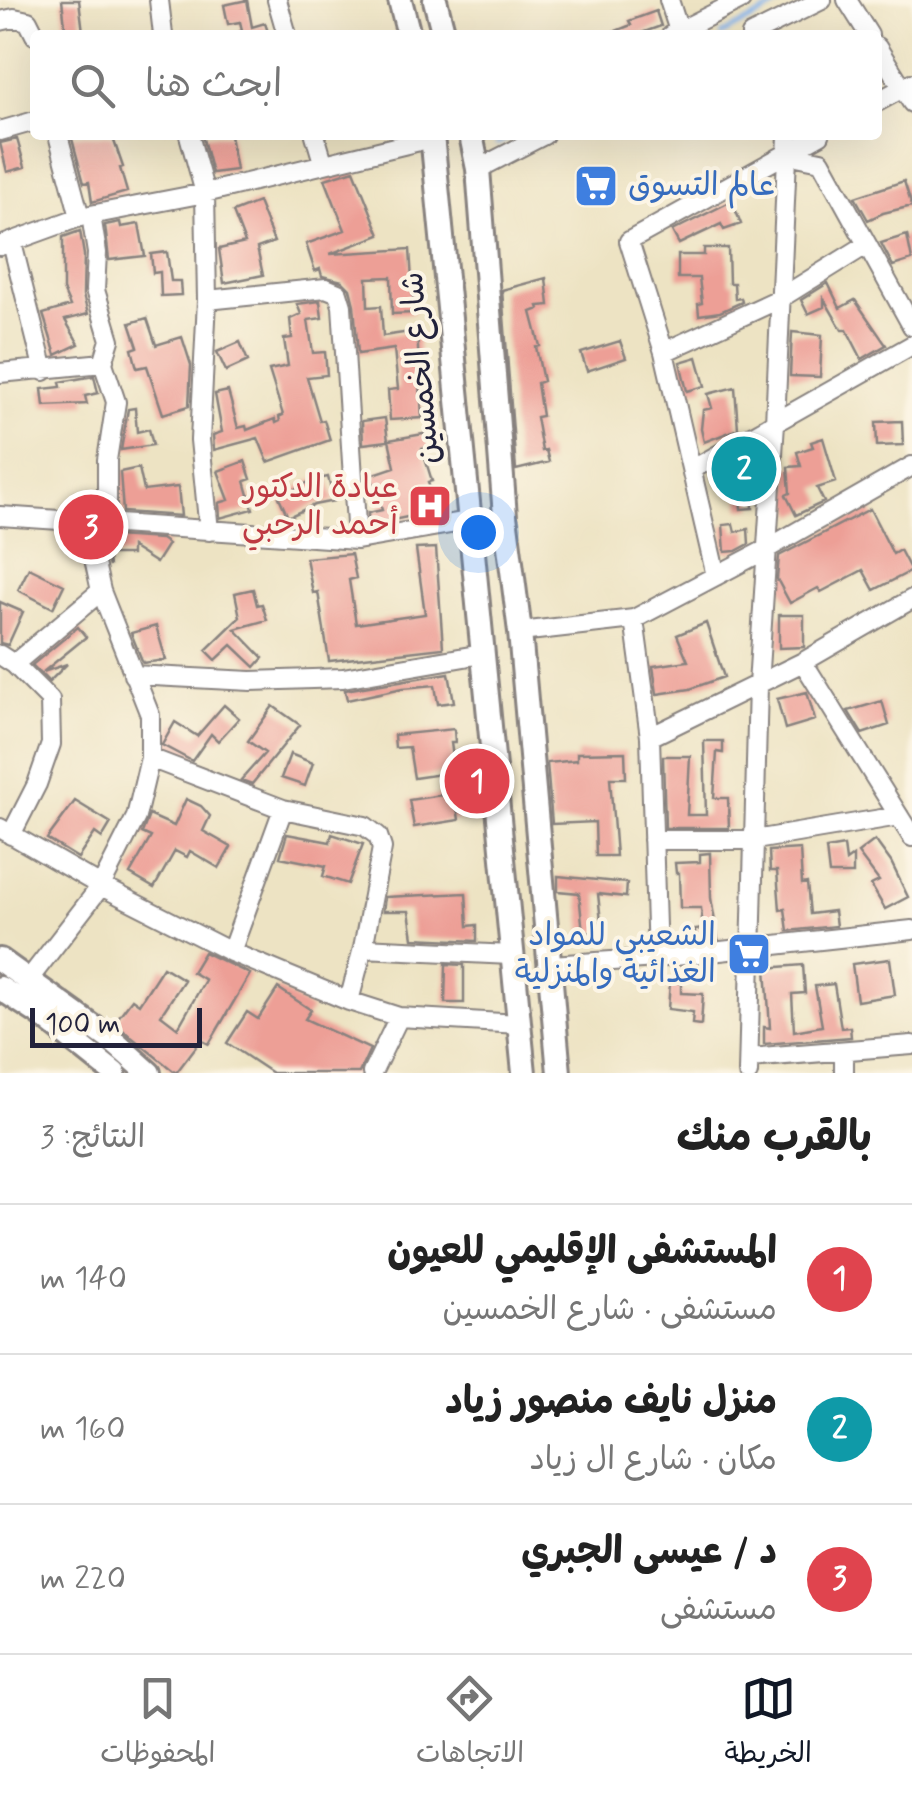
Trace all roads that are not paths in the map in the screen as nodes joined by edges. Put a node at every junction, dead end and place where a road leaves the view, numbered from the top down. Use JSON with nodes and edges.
{"nodes":[{"id":1,"x":159,"y":0,"type":"edge"},
{"id":2,"x":277,"y":0,"type":"edge"},
{"id":3,"x":400,"y":0,"type":"edge"},
{"id":4,"x":435,"y":0,"type":"edge"},
{"id":5,"x":668,"y":0,"type":"edge"},
{"id":6,"x":742,"y":0,"type":"edge"},
{"id":7,"x":822,"y":0,"type":"edge"},
{"id":8,"x":847,"y":0,"type":"edge"},
{"id":9,"x":792,"y":15,"type":"junction"},
{"id":10,"x":0,"y":21,"type":"edge"},
{"id":11,"x":32,"y":30,"type":"edge"},
{"id":12,"x":162,"y":30,"type":"edge"},
{"id":13,"x":286,"y":30,"type":"edge"},
{"id":14,"x":408,"y":30,"type":"edge"},
{"id":15,"x":443,"y":30,"type":"edge"},
{"id":16,"x":674,"y":30,"type":"edge"},
{"id":17,"x":681,"y":30,"type":"edge"},
{"id":18,"x":761,"y":30,"type":"edge"},
{"id":19,"x":792,"y":30,"type":"edge"},
{"id":20,"x":867,"y":30,"type":"edge"},
{"id":21,"x":882,"y":54,"type":"edge"},
{"id":22,"x":909,"y":91,"type":"edge"},
{"id":23,"x":882,"y":100,"type":"edge"},
{"id":24,"x":30,"y":122,"type":"edge"},
{"id":25,"x":0,"y":131,"type":"edge"},
{"id":26,"x":60,"y":140,"type":"edge"},
{"id":27,"x":190,"y":140,"type":"edge"},
{"id":28,"x":316,"y":140,"type":"edge"},
{"id":29,"x":415,"y":140,"type":"edge"},
{"id":30,"x":432,"y":140,"type":"edge"},
{"id":31,"x":476,"y":140,"type":"edge"},
{"id":32,"x":534,"y":140,"type":"edge"},
{"id":33,"x":788,"y":144,"type":"edge"},
{"id":34,"x":323,"y":162,"type":"junction"},
{"id":35,"x":478,"y":169,"type":"junction"},
{"id":36,"x":204,"y":193,"type":"junction"},
{"id":37,"x":86,"y":216,"type":"junction"},
{"id":38,"x":6,"y":244,"type":"edge"},
{"id":39,"x":866,"y":245,"type":"junction"},
{"id":40,"x":778,"y":299,"type":"junction"},
{"id":41,"x":207,"y":300,"type":"junction"},
{"id":42,"x":912,"y":326,"type":"edge"},
{"id":43,"x":912,"y":345,"type":"edge"},
{"id":44,"x":664,"y":352,"type":"junction"},
{"id":45,"x":103,"y":363,"type":"junction"},
{"id":46,"x":492,"y":367,"type":"junction"},
{"id":47,"x":454,"y":370,"type":"junction"},
{"id":48,"x":44,"y":371,"type":"junction"},
{"id":49,"x":0,"y":373,"type":"edge"},
{"id":50,"x":775,"y":424,"type":"junction"},
{"id":51,"x":912,"y":466,"type":"edge"},
{"id":52,"x":693,"y":470,"type":"junction"},
{"id":53,"x":0,"y":516,"type":"edge"},
{"id":54,"x":107,"y":521,"type":"junction"},
{"id":55,"x":468,"y":521,"type":"junction"},
{"id":56,"x":86,"y":523,"type":"junction"},
{"id":57,"x":209,"y":531,"type":"junction"},
{"id":58,"x":357,"y":540,"type":"junction"},
{"id":59,"x":765,"y":550,"type":"junction"},
{"id":60,"x":716,"y":576,"type":"junction"},
{"id":61,"x":102,"y":590,"type":"junction"},
{"id":62,"x":910,"y":605,"type":"edge"},
{"id":63,"x":634,"y":619,"type":"junction"},
{"id":64,"x":520,"y":632,"type":"junction"},
{"id":65,"x":482,"y":654,"type":"junction"},
{"id":66,"x":7,"y":660,"type":"edge"},
{"id":67,"x":803,"y":662,"type":"junction"},
{"id":68,"x":133,"y":675,"type":"junction"},
{"id":69,"x":758,"y":685,"type":"junction"},
{"id":70,"x":650,"y":737,"type":"junction"},
{"id":71,"x":150,"y":758,"type":"junction"},
{"id":72,"x":282,"y":809,"type":"junction"},
{"id":73,"x":899,"y":816,"type":"junction"},
{"id":74,"x":6,"y":832,"type":"edge"},
{"id":75,"x":912,"y":837,"type":"edge"},
{"id":76,"x":653,"y":840,"type":"junction"},
{"id":77,"x":756,"y":840,"type":"junction"},
{"id":78,"x":101,"y":886,"type":"junction"},
{"id":79,"x":912,"y":930,"type":"edge"},
{"id":80,"x":363,"y":948,"type":"junction"},
{"id":81,"x":754,"y":948,"type":"junction"},
{"id":82,"x":231,"y":952,"type":"junction"},
{"id":83,"x":511,"y":955,"type":"junction"},
{"id":84,"x":657,"y":958,"type":"junction"},
{"id":85,"x":0,"y":960,"type":"edge"},
{"id":86,"x":551,"y":965,"type":"junction"},
{"id":87,"x":28,"y":979,"type":"junction"},
{"id":88,"x":0,"y":988,"type":"edge"},
{"id":89,"x":348,"y":1002,"type":"junction"},
{"id":90,"x":399,"y":1017,"type":"junction"},
{"id":91,"x":518,"y":1024,"type":"junction"},
{"id":92,"x":912,"y":1044,"type":"edge"},
{"id":93,"x":844,"y":1052,"type":"junction"},
{"id":94,"x":748,"y":1066,"type":"edge"},
{"id":95,"x":114,"y":1073,"type":"edge"},
{"id":96,"x":149,"y":1073,"type":"edge"},
{"id":97,"x":372,"y":1073,"type":"edge"},
{"id":98,"x":524,"y":1073,"type":"edge"},
{"id":99,"x":559,"y":1073,"type":"edge"},
{"id":100,"x":844,"y":1073,"type":"edge"}],
"edges":[{"from":1,"to":12,"type":"street"},
{"from":2,"to":13,"type":"street"},
{"from":3,"to":14,"type":"main road"},
{"from":4,"to":15,"type":"main road"},
{"from":5,"to":16,"type":"street"},
{"from":6,"to":17,"type":"street"},
{"from":7,"to":9,"type":"street"},
{"from":8,"to":20,"type":"street"},
{"from":9,"to":18,"type":"street"},
{"from":9,"to":19,"type":"street"},
{"from":10,"to":11,"type":"street"},
{"from":21,"to":22,"type":"street"},
{"from":22,"to":23,"type":"street"},
{"from":24,"to":25,"type":"street"},
{"from":26,"to":37,"type":"street"},
{"from":27,"to":36,"type":"street"},
{"from":28,"to":34,"type":"street"},
{"from":29,"to":34,"type":"street"},
{"from":30,"to":47,"type":"main road","name":"شارع الخمسين"},
{"from":31,"to":35,"type":"main road"},
{"from":32,"to":35,"type":"street"},
{"from":33,"to":39,"type":"street"},
{"from":33,"to":40,"type":"street"},
{"from":33,"to":44,"type":"street"},
{"from":34,"to":36,"type":"street"},
{"from":35,"to":46,"type":"main road"},
{"from":36,"to":37,"type":"street"},
{"from":36,"to":41,"type":"street"},
{"from":37,"to":38,"type":"street"},
{"from":37,"to":45,"type":"street"},
{"from":38,"to":48,"type":"street"},
{"from":39,"to":40,"type":"street"},
{"from":39,"to":42,"type":"street"},
{"from":40,"to":44,"type":"street"},
{"from":40,"to":50,"type":"street"},
{"from":41,"to":57,"type":"street"},
{"from":41,"to":58,"type":"street"},
{"from":43,"to":50,"type":"street"},
{"from":44,"to":52,"type":"street"},
{"from":45,"to":48,"type":"street"},
{"from":45,"to":54,"type":"street"},
{"from":46,"to":47,"type":"main road"},
{"from":46,"to":64,"type":"main road"},
{"from":47,"to":55,"type":"main road","name":"شارع الخمسين"},
{"from":48,"to":49,"type":"street"},
{"from":50,"to":52,"type":"street"},
{"from":50,"to":59,"type":"street"},
{"from":51,"to":59,"type":"street"},
{"from":52,"to":60,"type":"street"},
{"from":53,"to":56,"type":"street"},
{"from":54,"to":56,"type":"street"},
{"from":54,"to":57,"type":"street"},
{"from":55,"to":58,"type":"street"},
{"from":55,"to":65,"type":"main road","name":"شارع الخمسين"},
{"from":56,"to":61,"type":"street"},
{"from":57,"to":58,"type":"street"},
{"from":59,"to":60,"type":"street"},
{"from":59,"to":69,"type":"street"},
{"from":60,"to":63,"type":"street"},
{"from":61,"to":66,"type":"street"},
{"from":61,"to":68,"type":"street"},
{"from":62,"to":67,"type":"street"},
{"from":63,"to":64,"type":"street"},
{"from":63,"to":70,"type":"street"},
{"from":64,"to":86,"type":"main road"},
{"from":65,"to":68,"type":"street"},
{"from":65,"to":83,"type":"main road","name":"شارع الخمسين"},
{"from":66,"to":74,"type":"street"},
{"from":67,"to":69,"type":"street"},
{"from":67,"to":73,"type":"street"},
{"from":68,"to":71,"type":"street"},
{"from":69,"to":70,"type":"street"},
{"from":69,"to":77,"type":"street"},
{"from":70,"to":76,"type":"street"},
{"from":71,"to":72,"type":"street"},
{"from":71,"to":78,"type":"street"},
{"from":72,"to":80,"type":"street"},
{"from":72,"to":82,"type":"street"},
{"from":73,"to":75,"type":"street"},
{"from":73,"to":77,"type":"street"},
{"from":74,"to":78,"type":"street"},
{"from":76,"to":77,"type":"street"},
{"from":76,"to":84,"type":"street"},
{"from":77,"to":81,"type":"street"},
{"from":78,"to":82,"type":"street"},
{"from":78,"to":87,"type":"street"},
{"from":79,"to":81,"type":"street"},
{"from":80,"to":83,"type":"street"},
{"from":80,"to":89,"type":"street"},
{"from":81,"to":84,"type":"street"},
{"from":81,"to":94,"type":"street"},
{"from":82,"to":89,"type":"street"},
{"from":83,"to":91,"type":"main road","name":"شارع الخمسين"},
{"from":84,"to":86,"type":"street"},
{"from":85,"to":87,"type":"main road"},
{"from":86,"to":99,"type":"main road"},
{"from":87,"to":96,"type":"main road"},
{"from":88,"to":95,"type":"main road"},
{"from":89,"to":90,"type":"street"},
{"from":90,"to":91,"type":"street"},
{"from":90,"to":97,"type":"street"},
{"from":91,"to":98,"type":"main road","name":"شارع الخمسين"},
{"from":92,"to":93,"type":"street"},
{"from":93,"to":94,"type":"street"},
{"from":93,"to":100,"type":"street"}]}
